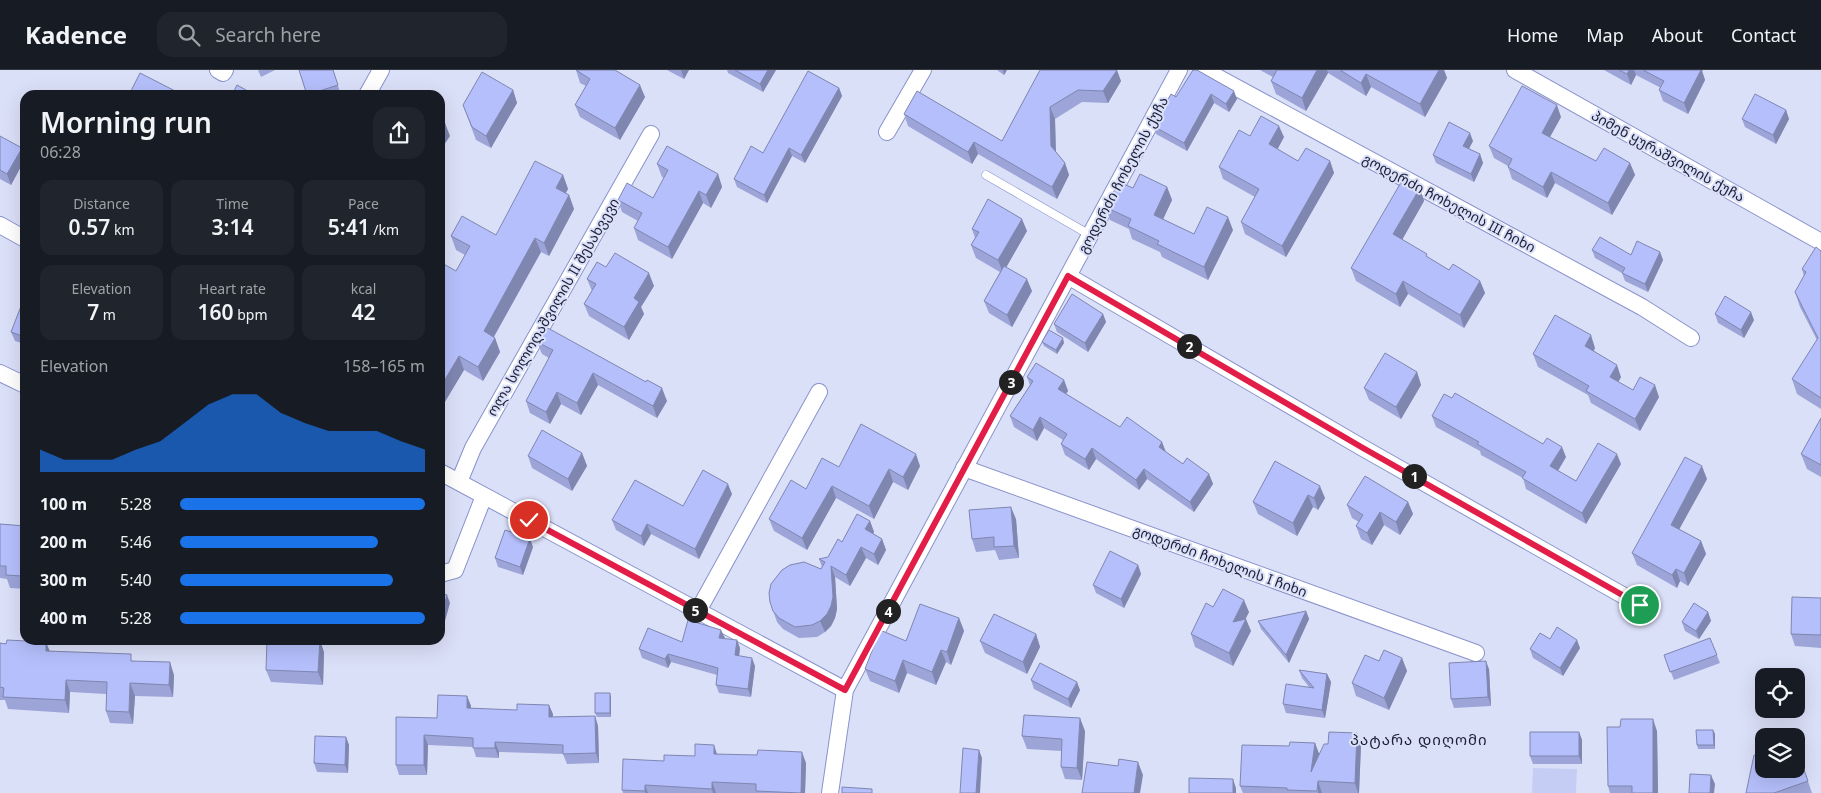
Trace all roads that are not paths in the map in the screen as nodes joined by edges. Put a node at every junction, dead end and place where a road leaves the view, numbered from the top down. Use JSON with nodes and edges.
{"nodes":[{"id":1,"x":381,"y":70,"type":"edge"},
{"id":2,"x":923,"y":70,"type":"edge"},
{"id":3,"x":1179,"y":70,"type":"edge"},
{"id":4,"x":1204,"y":70,"type":"edge"},
{"id":5,"x":1515,"y":70,"type":"edge"},
{"id":6,"x":370,"y":90,"type":"edge"},
{"id":7,"x":887,"y":132,"type":"dead end"},
{"id":8,"x":651,"y":134,"type":"dead end"},
{"id":9,"x":986,"y":175,"type":"dead end"},
{"id":10,"x":0,"y":225,"type":"edge"},
{"id":11,"x":1090,"y":235,"type":"junction"},
{"id":12,"x":20,"y":236,"type":"edge"},
{"id":13,"x":1821,"y":242,"type":"edge"},
{"id":14,"x":1068,"y":276,"type":"junction"},
{"id":15,"x":1691,"y":338,"type":"dead end"},
{"id":16,"x":0,"y":372,"type":"edge"},
{"id":17,"x":20,"y":382,"type":"edge"},
{"id":18,"x":819,"y":392,"type":"dead end"},
{"id":19,"x":964,"y":468,"type":"junction"},
{"id":20,"x":445,"y":475,"type":"edge"},
{"id":21,"x":459,"y":482,"type":"junction"},
{"id":22,"x":484,"y":496,"type":"junction"},
{"id":23,"x":445,"y":573,"type":"edge"},
{"id":24,"x":1640,"y":605,"type":"dead end"},
{"id":25,"x":698,"y":611,"type":"junction"},
{"id":26,"x":1476,"y":653,"type":"dead end"},
{"id":27,"x":845,"y":690,"type":"junction"},
{"id":28,"x":830,"y":793,"type":"edge"}],
"edges":[{"from":1,"to":6,"type":"street"},
{"from":2,"to":7,"type":"street"},
{"from":3,"to":11,"type":"street","name":"გოდერძი ჩოხელის ქუჩა"},
{"from":4,"to":15,"type":"street","name":"გოდერძი ჩოხელის III ჩიხი"},
{"from":5,"to":13,"type":"street","name":"პიმენ ყურაშვილის ქუჩა"},
{"from":8,"to":21,"type":"street","name":"ოლა სოლოღაშვილის II შესახვევი"},
{"from":9,"to":11,"type":"lane"},
{"from":10,"to":12,"type":"street"},
{"from":11,"to":14,"type":"street","name":"გოდერძი ჩოხელის ქუჩა"},
{"from":14,"to":19,"type":"street","name":"გოდერძი ჩოხელის ქუჩა"},
{"from":14,"to":24,"type":"street"},
{"from":16,"to":17,"type":"street"},
{"from":18,"to":25,"type":"street"},
{"from":19,"to":26,"type":"street","name":"გოდერძი ჩოხელის I ჩიხი"},
{"from":19,"to":27,"type":"street","name":"გოდერძი ჩოხელის ქუჩა"},
{"from":20,"to":21,"type":"street"},
{"from":21,"to":22,"type":"street"},
{"from":22,"to":23,"type":"street"},
{"from":22,"to":25,"type":"street"},
{"from":25,"to":27,"type":"street"},
{"from":27,"to":28,"type":"street","name":"გოდერძი ჩოხელის ქუჩა"}]}
